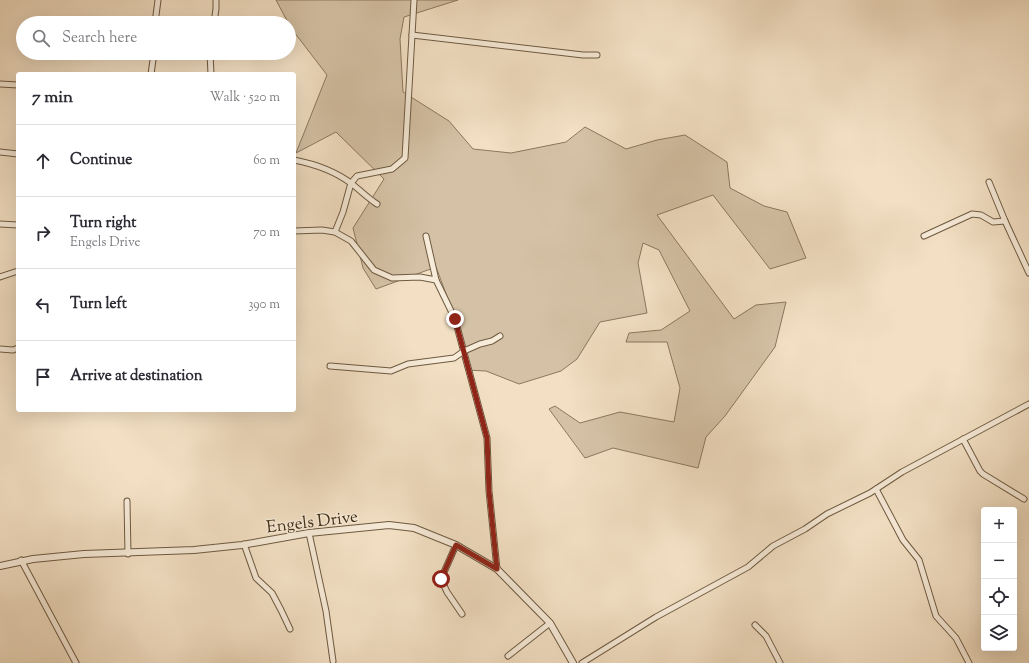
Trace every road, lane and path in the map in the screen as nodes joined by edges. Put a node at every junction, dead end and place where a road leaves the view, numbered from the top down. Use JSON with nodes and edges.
{"nodes":[{"id":1,"x":158,"y":0,"type":"edge"},
{"id":2,"x":216,"y":0,"type":"edge"},
{"id":3,"x":414,"y":0,"type":"edge"},
{"id":4,"x":157,"y":16,"type":"edge"},
{"id":5,"x":215,"y":16,"type":"edge"},
{"id":6,"x":412,"y":35,"type":"junction"},
{"id":7,"x":597,"y":55,"type":"dead end"},
{"id":8,"x":153,"y":60,"type":"edge"},
{"id":9,"x":210,"y":60,"type":"edge"},
{"id":10,"x":151,"y":72,"type":"edge"},
{"id":11,"x":211,"y":72,"type":"edge"},
{"id":12,"x":0,"y":84,"type":"edge"},
{"id":13,"x":16,"y":86,"type":"edge"},
{"id":14,"x":0,"y":152,"type":"edge"},
{"id":15,"x":16,"y":154,"type":"edge"},
{"id":16,"x":296,"y":160,"type":"edge"},
{"id":17,"x":989,"y":182,"type":"dead end"},
{"id":18,"x":351,"y":183,"type":"junction"},
{"id":19,"x":377,"y":204,"type":"dead end"},
{"id":20,"x":1005,"y":221,"type":"junction"},
{"id":21,"x":0,"y":224,"type":"edge"},
{"id":22,"x":16,"y":225,"type":"edge"},
{"id":23,"x":296,"y":231,"type":"edge"},
{"id":24,"x":335,"y":232,"type":"junction"},
{"id":25,"x":426,"y":236,"type":"dead end"},
{"id":26,"x":924,"y":236,"type":"dead end"},
{"id":27,"x":16,"y":272,"type":"edge"},
{"id":28,"x":1029,"y":273,"type":"edge"},
{"id":29,"x":0,"y":277,"type":"edge"},
{"id":30,"x":436,"y":280,"type":"junction"},
{"id":31,"x":500,"y":336,"type":"dead end"},
{"id":32,"x":0,"y":349,"type":"edge"},
{"id":33,"x":16,"y":349,"type":"edge"},
{"id":34,"x":464,"y":351,"type":"junction"},
{"id":35,"x":330,"y":366,"type":"dead end"},
{"id":36,"x":1029,"y":404,"type":"edge"},
{"id":37,"x":963,"y":439,"type":"junction"},
{"id":38,"x":876,"y":489,"type":"junction"},
{"id":39,"x":1024,"y":499,"type":"dead end"},
{"id":40,"x":128,"y":501,"type":"dead end"},
{"id":41,"x":309,"y":533,"type":"junction"},
{"id":42,"x":244,"y":544,"type":"junction"},
{"id":43,"x":456,"y":545,"type":"junction"},
{"id":44,"x":128,"y":554,"type":"junction"},
{"id":45,"x":21,"y":560,"type":"junction"},
{"id":46,"x":0,"y":566,"type":"edge"},
{"id":47,"x":497,"y":569,"type":"junction"},
{"id":48,"x":462,"y":614,"type":"dead end"},
{"id":49,"x":550,"y":623,"type":"junction"},
{"id":50,"x":755,"y":625,"type":"dead end"},
{"id":51,"x":290,"y":629,"type":"dead end"},
{"id":52,"x":508,"y":656,"type":"dead end"},
{"id":53,"x":333,"y":661,"type":"dead end"},
{"id":54,"x":571,"y":662,"type":"edge"},
{"id":55,"x":76,"y":663,"type":"edge"},
{"id":56,"x":582,"y":663,"type":"edge"},
{"id":57,"x":780,"y":663,"type":"edge"},
{"id":58,"x":969,"y":663,"type":"edge"}],
"edges":[{"from":1,"to":4,"type":"street"},
{"from":2,"to":5,"type":"street"},
{"from":3,"to":6,"type":"street"},
{"from":6,"to":7,"type":"street"},
{"from":6,"to":18,"type":"street"},
{"from":8,"to":10,"type":"street"},
{"from":9,"to":11,"type":"street"},
{"from":12,"to":13,"type":"street"},
{"from":14,"to":15,"type":"street"},
{"from":16,"to":18,"type":"street"},
{"from":17,"to":20,"type":"street"},
{"from":18,"to":19,"type":"street"},
{"from":18,"to":24,"type":"street"},
{"from":20,"to":26,"type":"street"},
{"from":20,"to":28,"type":"street"},
{"from":21,"to":22,"type":"street"},
{"from":23,"to":24,"type":"street"},
{"from":24,"to":30,"type":"street"},
{"from":25,"to":30,"type":"street"},
{"from":27,"to":29,"type":"street"},
{"from":30,"to":34,"type":"street"},
{"from":31,"to":34,"type":"street"},
{"from":32,"to":33,"type":"street"},
{"from":34,"to":35,"type":"street"},
{"from":34,"to":47,"type":"street"},
{"from":36,"to":37,"type":"street"},
{"from":37,"to":38,"type":"street"},
{"from":37,"to":39,"type":"street"},
{"from":38,"to":56,"type":"street"},
{"from":38,"to":58,"type":"street"},
{"from":40,"to":44,"type":"street"},
{"from":41,"to":42,"type":"street","name":"Engels Drive"},
{"from":41,"to":43,"type":"street","name":"Engels Drive"},
{"from":41,"to":53,"type":"street"},
{"from":42,"to":44,"type":"street","name":"Engels Drive"},
{"from":42,"to":51,"type":"street"},
{"from":43,"to":47,"type":"street","name":"Engels Drive"},
{"from":43,"to":48,"type":"street"},
{"from":44,"to":45,"type":"street","name":"Engels Drive"},
{"from":45,"to":46,"type":"street","name":"Engels Drive"},
{"from":45,"to":55,"type":"street"},
{"from":47,"to":49,"type":"street","name":"Engels Drive"},
{"from":49,"to":52,"type":"street"},
{"from":49,"to":54,"type":"street","name":"Engels Drive"},
{"from":50,"to":57,"type":"street"}]}
